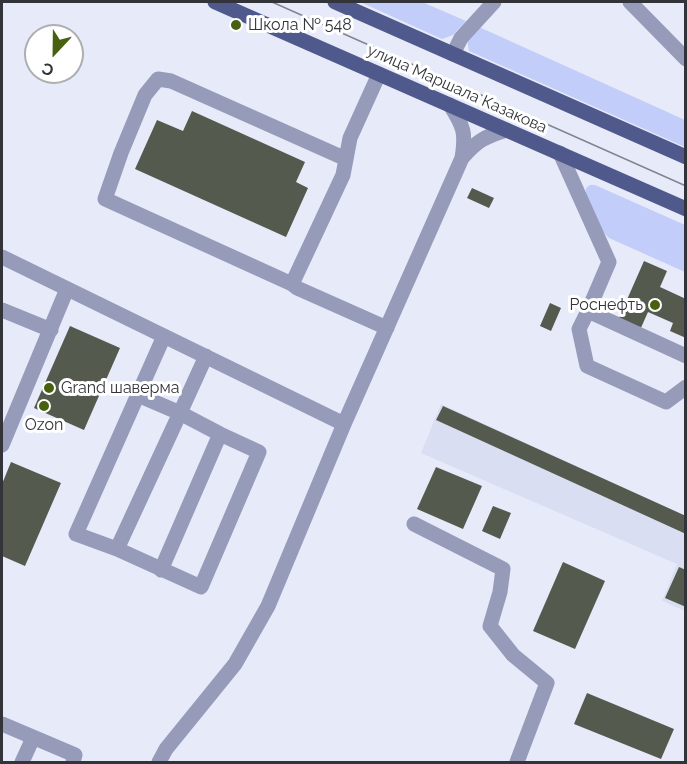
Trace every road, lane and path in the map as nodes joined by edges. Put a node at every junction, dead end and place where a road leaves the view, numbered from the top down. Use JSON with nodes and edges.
{"nodes":[{"id":1,"x":215,"y":2,"type":"edge"},
{"id":2,"x":336,"y":2,"type":"edge"},
{"id":3,"x":494,"y":2,"type":"edge"},
{"id":4,"x":630,"y":2,"type":"edge"},
{"id":5,"x":453,"y":54,"type":"junction"},
{"id":6,"x":686,"y":58,"type":"edge"},
{"id":7,"x":379,"y":74,"type":"junction"},
{"id":8,"x":450,"y":105,"type":"junction"},
{"id":9,"x":506,"y":130,"type":"junction"},
{"id":10,"x":560,"y":153,"type":"junction"},
{"id":11,"x":686,"y":157,"type":"edge"},
{"id":12,"x":462,"y":158,"type":"junction"},
{"id":13,"x":346,"y":159,"type":"junction"},
{"id":14,"x":686,"y":209,"type":"edge"},
{"id":15,"x":2,"y":257,"type":"edge"},
{"id":16,"x":292,"y":284,"type":"junction"},
{"id":17,"x":67,"y":289,"type":"junction"},
{"id":18,"x":2,"y":310,"type":"edge"},
{"id":19,"x":588,"y":311,"type":"junction"},
{"id":20,"x":387,"y":328,"type":"junction"},
{"id":21,"x":51,"y":330,"type":"junction"},
{"id":22,"x":164,"y":336,"type":"junction"},
{"id":23,"x":206,"y":356,"type":"junction"},
{"id":24,"x":686,"y":356,"type":"edge"},
{"id":25,"x":686,"y":387,"type":"edge"},
{"id":26,"x":138,"y":395,"type":"junction"},
{"id":27,"x":180,"y":413,"type":"junction"},
{"id":28,"x":344,"y":424,"type":"junction"},
{"id":29,"x":220,"y":434,"type":"junction"},
{"id":30,"x":2,"y":445,"type":"edge"},
{"id":31,"x":414,"y":524,"type":"dead end"},
{"id":32,"x":117,"y":549,"type":"junction"},
{"id":33,"x":161,"y":570,"type":"junction"},
{"id":34,"x":2,"y":724,"type":"edge"},
{"id":35,"x":33,"y":738,"type":"junction"},
{"id":36,"x":22,"y":762,"type":"edge"},
{"id":37,"x":73,"y":762,"type":"edge"},
{"id":38,"x":159,"y":762,"type":"edge"},
{"id":39,"x":517,"y":762,"type":"edge"}],
"edges":[{"from":1,"to":7,"type":"main road","name":"улица Маршала Казакова"},
{"from":2,"to":5,"type":"main road","name":"улица Маршала Казакова"},
{"from":3,"to":5,"type":"street"},
{"from":4,"to":6,"type":"street"},
{"from":5,"to":11,"type":"main road","name":"улица Маршала Казакова"},
{"from":7,"to":8,"type":"main road","name":"улица Маршала Казакова"},
{"from":7,"to":13,"type":"street"},
{"from":8,"to":9,"type":"main road","name":"улица Маршала Казакова"},
{"from":8,"to":12,"type":"street"},
{"from":9,"to":10,"type":"main road","name":"улица Маршала Казакова"},
{"from":9,"to":12,"type":"street"},
{"from":10,"to":14,"type":"main road","name":"улица Маршала Казакова"},
{"from":10,"to":19,"type":"street"},
{"from":12,"to":20,"type":"street"},
{"from":13,"to":16,"type":"street"},
{"from":13,"to":16,"type":"street"},
{"from":15,"to":17,"type":"street"},
{"from":16,"to":20,"type":"street"},
{"from":17,"to":21,"type":"street"},
{"from":17,"to":22,"type":"street"},
{"from":18,"to":21,"type":"street"},
{"from":19,"to":24,"type":"street"},
{"from":19,"to":25,"type":"street"},
{"from":20,"to":28,"type":"street"},
{"from":21,"to":30,"type":"street"},
{"from":22,"to":23,"type":"street"},
{"from":22,"to":26,"type":"street"},
{"from":23,"to":27,"type":"street"},
{"from":23,"to":28,"type":"street"},
{"from":26,"to":27,"type":"street"},
{"from":26,"to":32,"type":"street"},
{"from":27,"to":29,"type":"street"},
{"from":27,"to":32,"type":"street"},
{"from":28,"to":38,"type":"street"},
{"from":29,"to":33,"type":"street"},
{"from":29,"to":33,"type":"street"},
{"from":31,"to":39,"type":"street"},
{"from":32,"to":33,"type":"street"},
{"from":34,"to":35,"type":"street"},
{"from":35,"to":36,"type":"street"},
{"from":35,"to":37,"type":"street"}]}
